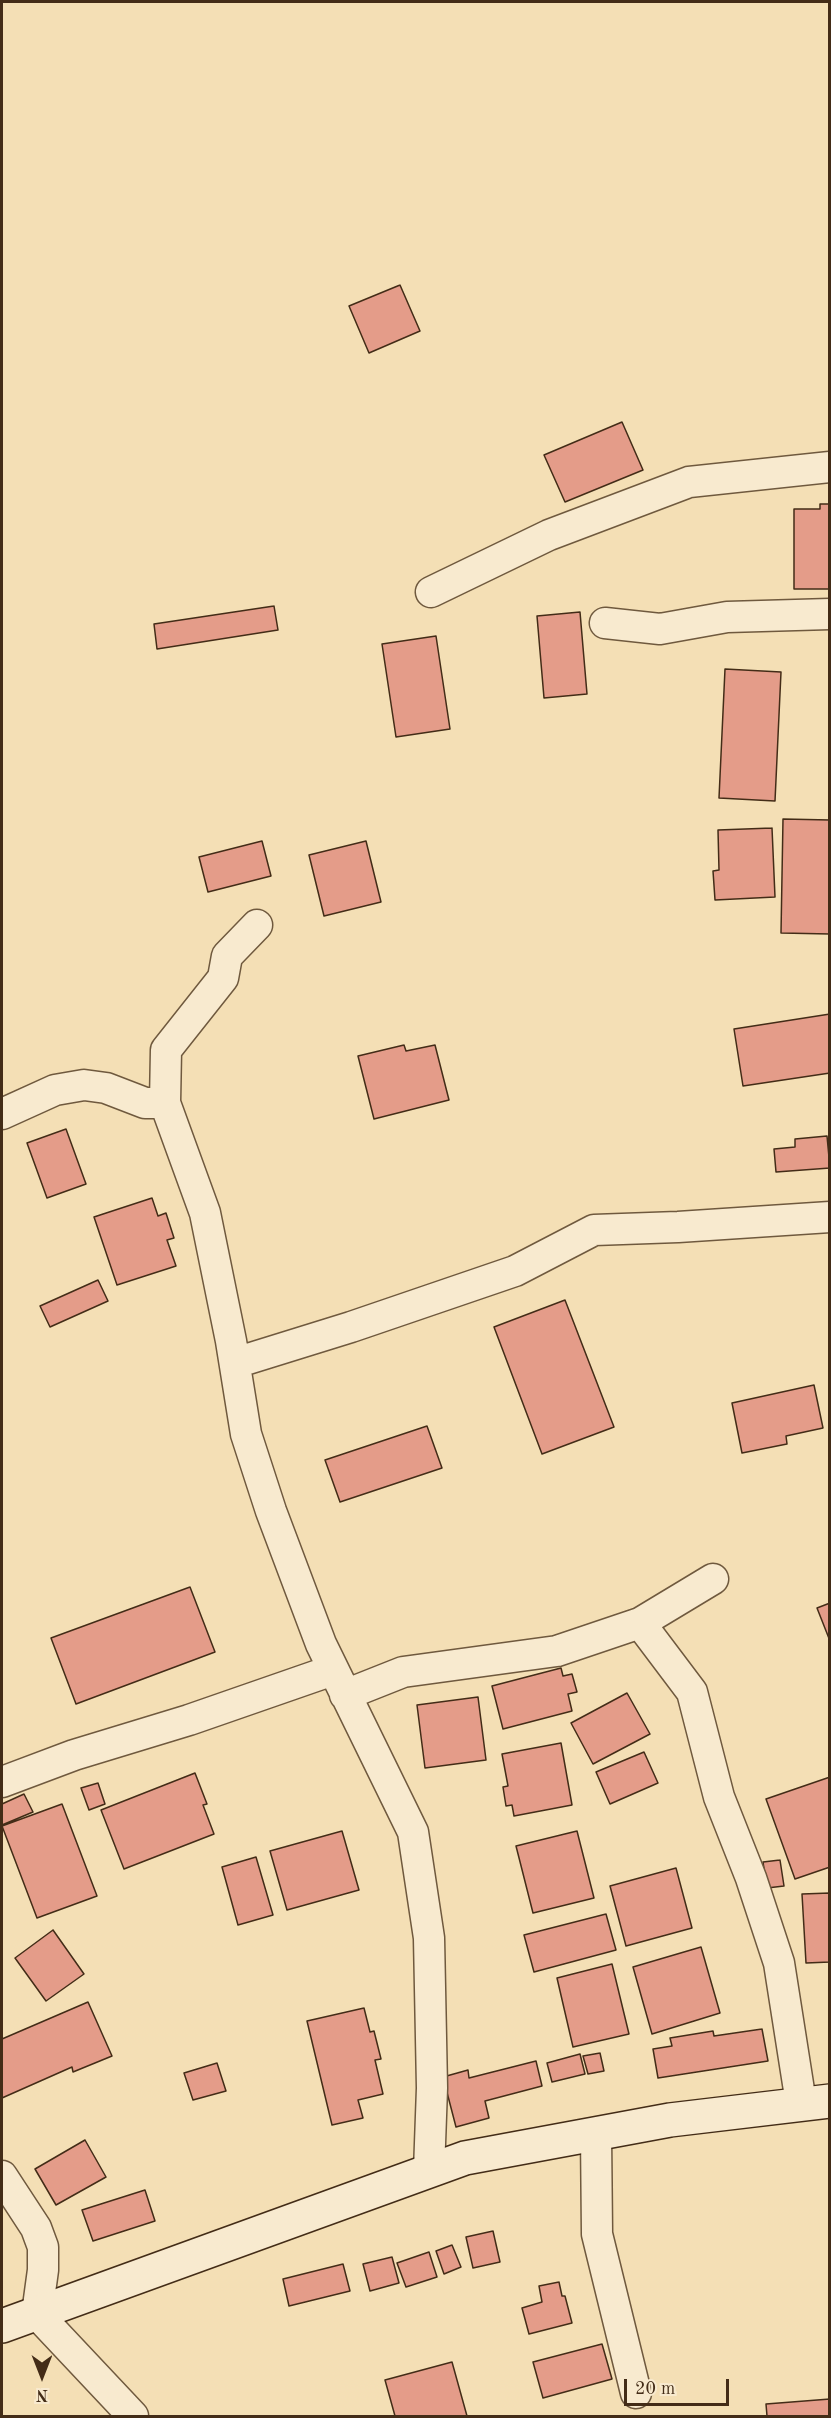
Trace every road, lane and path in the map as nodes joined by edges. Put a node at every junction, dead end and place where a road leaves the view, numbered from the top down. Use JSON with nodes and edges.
{"nodes":[{"id":1,"x":830,"y":467,"type":"edge"},
{"id":2,"x":431,"y":592,"type":"dead end"},
{"id":3,"x":830,"y":614,"type":"edge"},
{"id":4,"x":605,"y":623,"type":"dead end"},
{"id":5,"x":257,"y":925,"type":"dead end"},
{"id":6,"x":165,"y":1103,"type":"junction"},
{"id":7,"x":2,"y":1114,"type":"edge"},
{"id":8,"x":830,"y":1217,"type":"edge"},
{"id":9,"x":235,"y":1363,"type":"junction"},
{"id":10,"x":713,"y":1579,"type":"dead end"},
{"id":11,"x":640,"y":1623,"type":"junction"},
{"id":12,"x":339,"y":1682,"type":"junction"},
{"id":13,"x":2,"y":1782,"type":"edge"},
{"id":14,"x":815,"y":2102,"type":"edge"},
{"id":15,"x":596,"y":2134,"type":"junction"},
{"id":16,"x":429,"y":2171,"type":"junction"},
{"id":17,"x":2,"y":2176,"type":"edge"},
{"id":18,"x":37,"y":2314,"type":"junction"},
{"id":19,"x":2,"y":2326,"type":"edge"},
{"id":20,"x":636,"y":2393,"type":"dead end"},
{"id":21,"x":132,"y":2416,"type":"edge"}],
"edges":[{"from":1,"to":2,"type":"street"},
{"from":3,"to":4,"type":"street"},
{"from":5,"to":6,"type":"street"},
{"from":6,"to":7,"type":"street"},
{"from":6,"to":9,"type":"street"},
{"from":8,"to":9,"type":"street"},
{"from":9,"to":12,"type":"street"},
{"from":10,"to":11,"type":"street"},
{"from":11,"to":12,"type":"street"},
{"from":11,"to":14,"type":"street"},
{"from":12,"to":13,"type":"street"},
{"from":12,"to":16,"type":"street"},
{"from":14,"to":15,"type":"street"},
{"from":15,"to":16,"type":"street"},
{"from":15,"to":20,"type":"street"},
{"from":16,"to":18,"type":"street"},
{"from":17,"to":18,"type":"street"},
{"from":18,"to":19,"type":"street"},
{"from":18,"to":21,"type":"street"}]}
